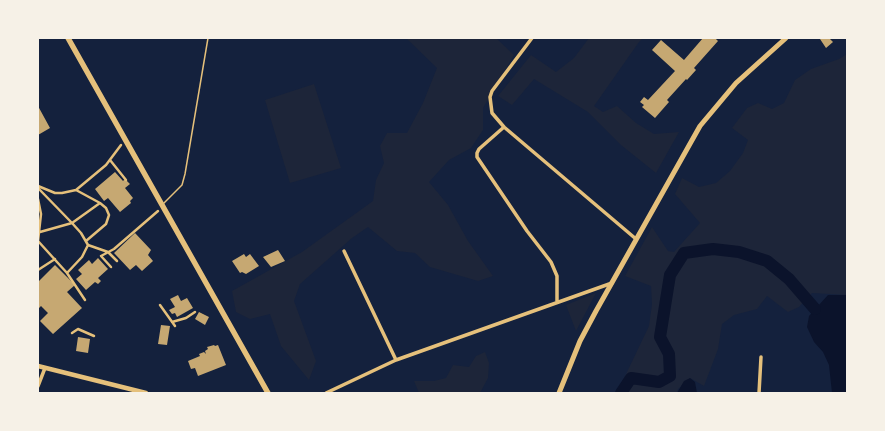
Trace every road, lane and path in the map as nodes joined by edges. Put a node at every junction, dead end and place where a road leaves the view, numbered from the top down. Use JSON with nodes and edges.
{"nodes":[{"id":1,"x":68,"y":38,"type":"edge"},
{"id":2,"x":208,"y":38,"type":"edge"},
{"id":3,"x":532,"y":38,"type":"edge"},
{"id":4,"x":786,"y":38,"type":"edge"},
{"id":5,"x":504,"y":127,"type":"junction"},
{"id":6,"x":121,"y":145,"type":"dead end"},
{"id":7,"x":110,"y":160,"type":"junction"},
{"id":8,"x":126,"y":180,"type":"dead end"},
{"id":9,"x":38,"y":187,"type":"edge"},
{"id":10,"x":76,"y":190,"type":"junction"},
{"id":11,"x":38,"y":199,"type":"edge"},
{"id":12,"x":100,"y":203,"type":"junction"},
{"id":13,"x":163,"y":204,"type":"junction"},
{"id":14,"x":158,"y":211,"type":"dead end"},
{"id":15,"x":72,"y":223,"type":"junction"},
{"id":16,"x":40,"y":232,"type":"junction"},
{"id":17,"x":636,"y":239,"type":"junction"},
{"id":18,"x":86,"y":241,"type":"junction"},
{"id":19,"x":38,"y":242,"type":"edge"},
{"id":20,"x":88,"y":245,"type":"junction"},
{"id":21,"x":344,"y":250,"type":"dead end"},
{"id":22,"x":108,"y":252,"type":"junction"},
{"id":23,"x":56,"y":259,"type":"junction"},
{"id":24,"x":117,"y":261,"type":"dead end"},
{"id":25,"x":111,"y":267,"type":"dead end"},
{"id":26,"x":38,"y":270,"type":"edge"},
{"id":27,"x":67,"y":273,"type":"junction"},
{"id":28,"x":612,"y":283,"type":"junction"},
{"id":29,"x":86,"y":300,"type":"dead end"},
{"id":30,"x":557,"y":302,"type":"junction"},
{"id":31,"x":160,"y":305,"type":"dead end"},
{"id":32,"x":196,"y":312,"type":"dead end"},
{"id":33,"x":172,"y":322,"type":"junction"},
{"id":34,"x":175,"y":326,"type":"dead end"},
{"id":35,"x":72,"y":333,"type":"dead end"},
{"id":36,"x":94,"y":336,"type":"dead end"},
{"id":37,"x":761,"y":357,"type":"dead end"},
{"id":38,"x":396,"y":360,"type":"junction"},
{"id":39,"x":38,"y":366,"type":"edge"},
{"id":40,"x":45,"y":368,"type":"junction"},
{"id":41,"x":38,"y":386,"type":"edge"},
{"id":42,"x":146,"y":393,"type":"edge"},
{"id":43,"x":268,"y":393,"type":"edge"},
{"id":44,"x":326,"y":393,"type":"edge"},
{"id":45,"x":559,"y":393,"type":"edge"},
{"id":46,"x":759,"y":393,"type":"edge"}],
"edges":[{"from":1,"to":13,"type":"main road"},
{"from":2,"to":13,"type":"lane"},
{"from":3,"to":5,"type":"street"},
{"from":4,"to":17,"type":"main road"},
{"from":5,"to":17,"type":"street"},
{"from":5,"to":30,"type":"street"},
{"from":6,"to":7,"type":"street"},
{"from":7,"to":8,"type":"street"},
{"from":7,"to":10,"type":"street"},
{"from":9,"to":10,"type":"street"},
{"from":9,"to":15,"type":"street"},
{"from":10,"to":12,"type":"street"},
{"from":11,"to":16,"type":"street"},
{"from":12,"to":15,"type":"street"},
{"from":12,"to":18,"type":"street"},
{"from":13,"to":43,"type":"main road"},
{"from":14,"to":22,"type":"street"},
{"from":15,"to":16,"type":"street"},
{"from":15,"to":18,"type":"street"},
{"from":16,"to":19,"type":"street"},
{"from":17,"to":28,"type":"main road"},
{"from":18,"to":20,"type":"street"},
{"from":19,"to":23,"type":"street"},
{"from":20,"to":22,"type":"street"},
{"from":20,"to":27,"type":"street"},
{"from":21,"to":38,"type":"street"},
{"from":22,"to":24,"type":"street"},
{"from":22,"to":25,"type":"street"},
{"from":23,"to":26,"type":"street"},
{"from":23,"to":27,"type":"street"},
{"from":27,"to":29,"type":"street"},
{"from":28,"to":30,"type":"street"},
{"from":28,"to":45,"type":"main road"},
{"from":30,"to":38,"type":"street"},
{"from":31,"to":33,"type":"street"},
{"from":32,"to":33,"type":"street"},
{"from":33,"to":34,"type":"street"},
{"from":35,"to":36,"type":"street"},
{"from":37,"to":46,"type":"street"},
{"from":38,"to":44,"type":"street"},
{"from":39,"to":40,"type":"street"},
{"from":40,"to":41,"type":"street"},
{"from":40,"to":42,"type":"street"}]}
